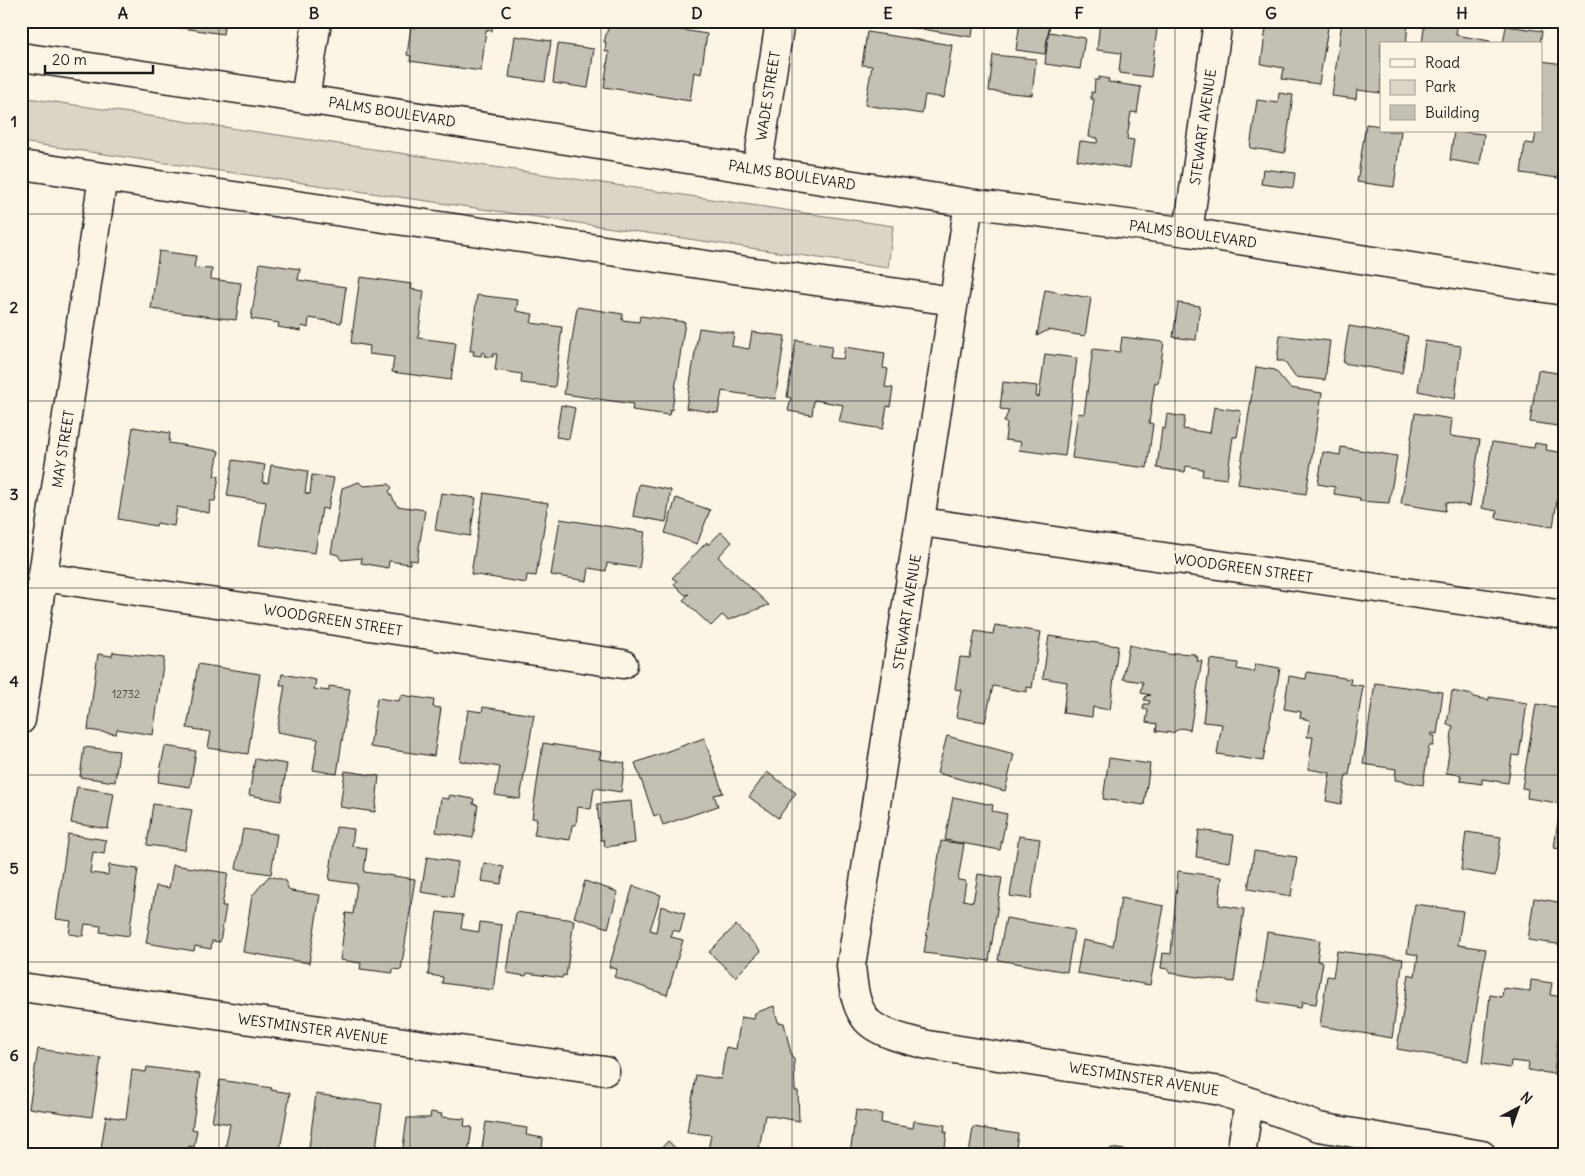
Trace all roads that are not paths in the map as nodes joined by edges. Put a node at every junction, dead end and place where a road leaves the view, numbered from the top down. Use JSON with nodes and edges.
{"nodes":[{"id":1,"x":317,"y":21,"type":"edge"},
{"id":2,"x":780,"y":21,"type":"edge"},
{"id":3,"x":1218,"y":21,"type":"edge"},
{"id":4,"x":21,"y":57,"type":"edge"},
{"id":5,"x":305,"y":99,"type":"junction"},
{"id":6,"x":21,"y":165,"type":"edge"},
{"id":7,"x":757,"y":170,"type":"junction"},
{"id":8,"x":103,"y":177,"type":"junction"},
{"id":9,"x":969,"y":203,"type":"junction"},
{"id":10,"x":1188,"y":232,"type":"junction"},
{"id":11,"x":1564,"y":291,"type":"edge"},
{"id":12,"x":953,"y":301,"type":"junction"},
{"id":13,"x":922,"y":522,"type":"junction"},
{"id":14,"x":43,"y":577,"type":"junction"},
{"id":15,"x":1564,"y":615,"type":"edge"},
{"id":16,"x":623,"y":664,"type":"dead end"},
{"id":17,"x":21,"y":720,"type":"edge"},
{"id":18,"x":21,"y":987,"type":"edge"},
{"id":19,"x":865,"y":1019,"type":"joint"},
{"id":20,"x":605,"y":1071,"type":"dead end"},
{"id":21,"x":1249,"y":1100,"type":"junction"},
{"id":22,"x":1241,"y":1155,"type":"edge"},
{"id":23,"x":1482,"y":1155,"type":"edge"}],
"edges":[{"from":1,"to":5,"type":"street"},
{"from":2,"to":7,"type":"street","name":"WADE STREET"},
{"from":3,"to":10,"type":"street","name":"STEWART AVENUE"},
{"from":4,"to":5,"type":"street","name":"PALMS BOULEVARD"},
{"from":5,"to":7,"type":"street","name":"PALMS BOULEVARD"},
{"from":6,"to":8,"type":"street"},
{"from":7,"to":9,"type":"street","name":"PALMS BOULEVARD"},
{"from":8,"to":12,"type":"street"},
{"from":8,"to":14,"type":"street","name":"MAY STREET"},
{"from":9,"to":10,"type":"street","name":"PALMS BOULEVARD"},
{"from":9,"to":12,"type":"street","name":"STEWART AVENUE"},
{"from":10,"to":11,"type":"street","name":"PALMS BOULEVARD"},
{"from":12,"to":13,"type":"street","name":"STEWART AVENUE"},
{"from":13,"to":15,"type":"street","name":"WOODGREEN STREET"},
{"from":13,"to":19,"type":"street","name":"STEWART AVENUE"},
{"from":14,"to":16,"type":"street","name":"WOODGREEN STREET"},
{"from":14,"to":17,"type":"street","name":"MAY STREET"},
{"from":18,"to":20,"type":"street","name":"WESTMINSTER AVENUE"},
{"from":19,"to":21,"type":"street","name":"WESTMINSTER AVENUE"},
{"from":21,"to":22,"type":"street"},
{"from":21,"to":23,"type":"street","name":"WESTMINSTER AVENUE"}]}
